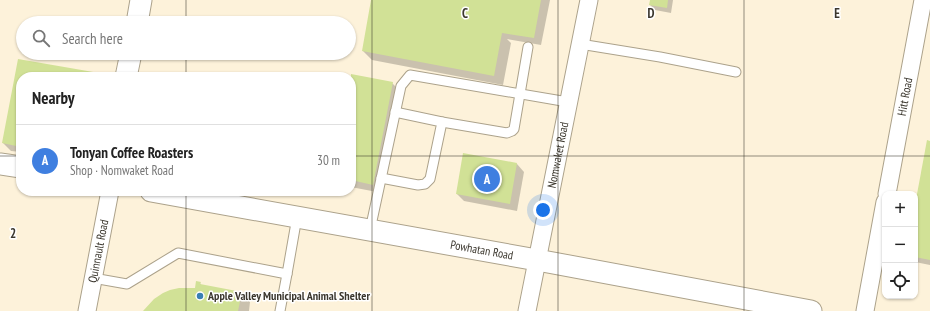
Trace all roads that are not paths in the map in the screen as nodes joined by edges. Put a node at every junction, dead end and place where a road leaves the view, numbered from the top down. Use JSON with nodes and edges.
{"nodes":[{"id":1,"x":141,"y":0,"type":"edge"},
{"id":2,"x":589,"y":0,"type":"edge"},
{"id":3,"x":923,"y":0,"type":"edge"},
{"id":4,"x":138,"y":16,"type":"edge"},
{"id":5,"x":580,"y":44,"type":"junction"},
{"id":6,"x":528,"y":47,"type":"dead end"},
{"id":7,"x":130,"y":60,"type":"edge"},
{"id":8,"x":127,"y":72,"type":"edge"},
{"id":9,"x":736,"y":72,"type":"dead end"},
{"id":10,"x":520,"y":94,"type":"junction"},
{"id":11,"x":568,"y":102,"type":"junction"},
{"id":12,"x":395,"y":112,"type":"junction"},
{"id":13,"x":442,"y":122,"type":"junction"},
{"id":14,"x":0,"y":164,"type":"edge"},
{"id":15,"x":16,"y":166,"type":"edge"},
{"id":16,"x":381,"y":178,"type":"junction"},
{"id":17,"x":887,"y":191,"type":"edge"},
{"id":18,"x":109,"y":196,"type":"edge"},
{"id":19,"x":179,"y":196,"type":"edge"},
{"id":20,"x":297,"y":217,"type":"junction"},
{"id":21,"x":882,"y":218,"type":"edge"},
{"id":22,"x":370,"y":230,"type":"junction"},
{"id":23,"x":537,"y":260,"type":"junction"},
{"id":24,"x":287,"y":274,"type":"junction"},
{"id":25,"x":93,"y":278,"type":"junction"},
{"id":26,"x":87,"y":311,"type":"edge"},
{"id":27,"x":280,"y":311,"type":"edge"},
{"id":28,"x":527,"y":311,"type":"edge"},
{"id":29,"x":811,"y":311,"type":"edge"},
{"id":30,"x":865,"y":311,"type":"edge"}],
"edges":[{"from":1,"to":4,"type":"street"},
{"from":2,"to":5,"type":"street","name":"Nomwaket Road"},
{"from":3,"to":17,"type":"street","name":"Hitt Road"},
{"from":5,"to":9,"type":"lane"},
{"from":5,"to":11,"type":"street","name":"Nomwaket Road"},
{"from":6,"to":10,"type":"lane"},
{"from":7,"to":8,"type":"street"},
{"from":10,"to":11,"type":"lane"},
{"from":10,"to":12,"type":"lane"},
{"from":10,"to":13,"type":"lane"},
{"from":11,"to":23,"type":"street","name":"Nomwaket Road"},
{"from":12,"to":13,"type":"lane"},
{"from":12,"to":16,"type":"lane"},
{"from":13,"to":16,"type":"lane"},
{"from":14,"to":15,"type":"street"},
{"from":16,"to":22,"type":"lane"},
{"from":18,"to":25,"type":"street","name":"Quinnault Road"},
{"from":19,"to":20,"type":"street","name":"Powhatan Road"},
{"from":20,"to":22,"type":"street","name":"Powhatan Road"},
{"from":20,"to":24,"type":"lane"},
{"from":21,"to":30,"type":"street"},
{"from":22,"to":23,"type":"street","name":"Powhatan Road"},
{"from":23,"to":28,"type":"street","name":"Nomwaket Road"},
{"from":23,"to":29,"type":"street","name":"Powhatan Road"},
{"from":24,"to":25,"type":"lane"},
{"from":24,"to":27,"type":"lane"},
{"from":25,"to":26,"type":"street","name":"Quinnault Road"}]}
